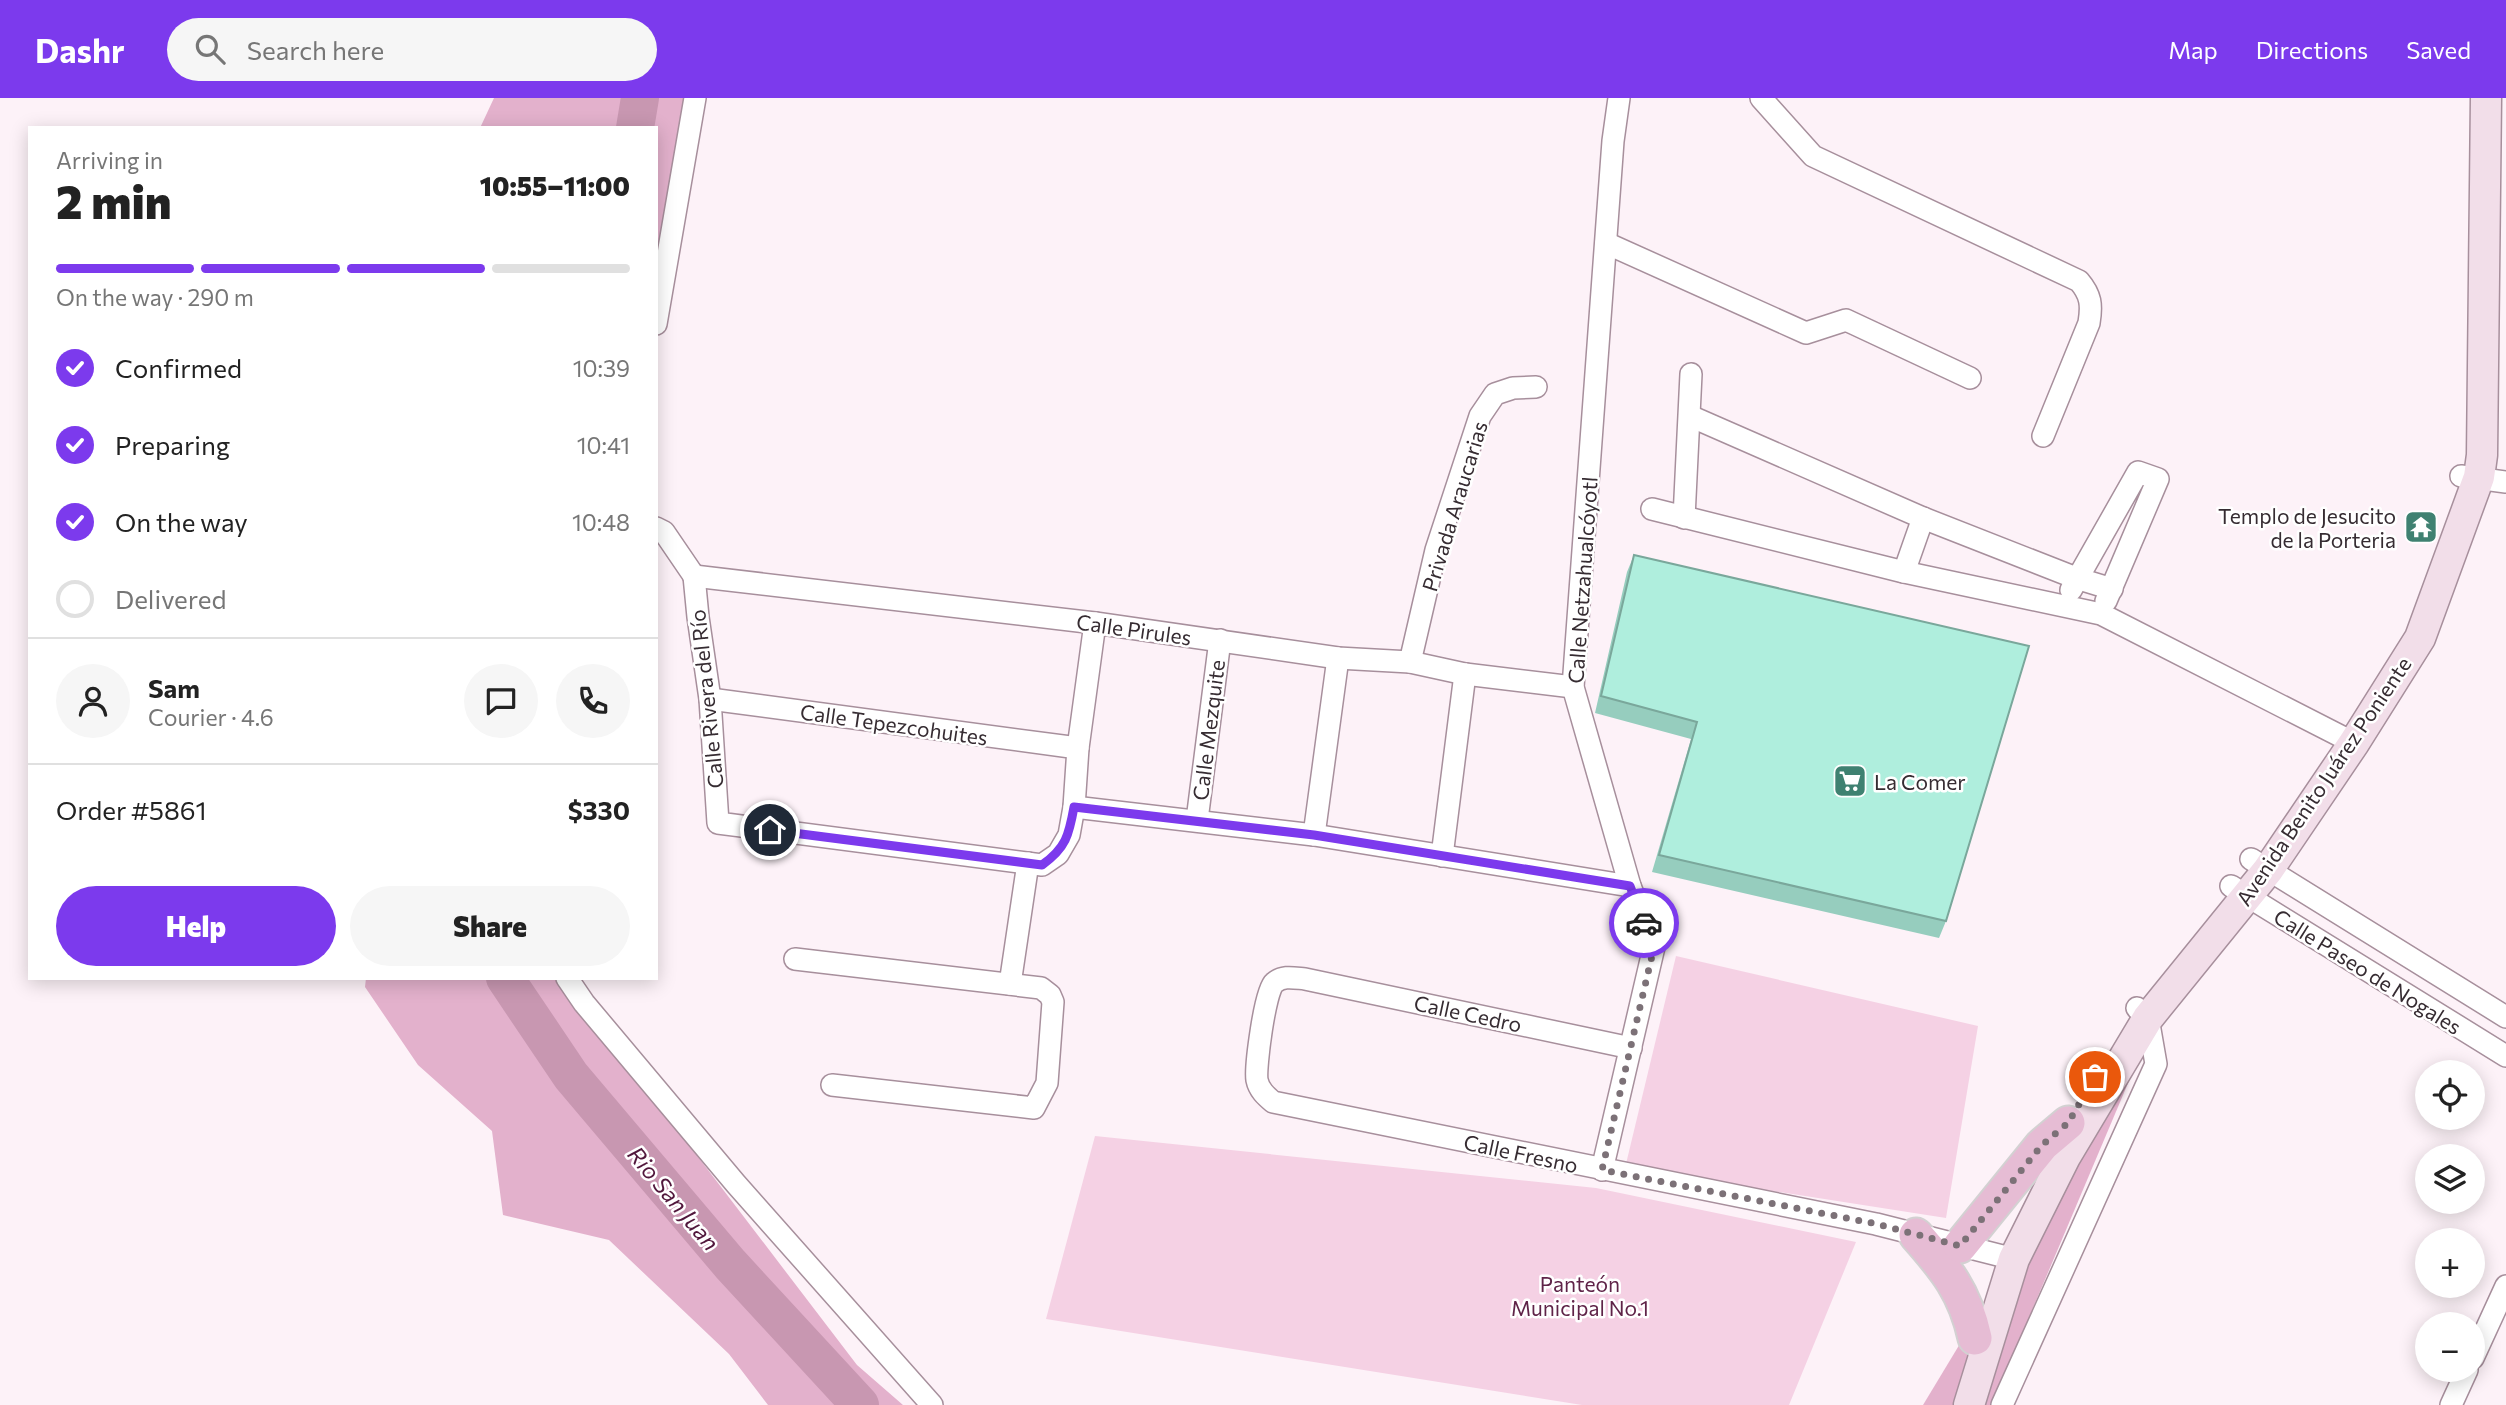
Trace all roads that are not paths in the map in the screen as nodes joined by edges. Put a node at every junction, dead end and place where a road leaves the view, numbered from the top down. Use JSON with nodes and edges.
{"nodes":[{"id":1,"x":695,"y":98,"type":"edge"},
{"id":2,"x":1619,"y":98,"type":"edge"},
{"id":3,"x":1761,"y":98,"type":"edge"},
{"id":4,"x":2467,"y":98,"type":"edge"},
{"id":5,"x":2486,"y":98,"type":"edge"},
{"id":6,"x":1606,"y":243,"type":"junction"},
{"id":7,"x":658,"y":312,"type":"edge"},
{"id":8,"x":1690,"y":374,"type":"dead end"},
{"id":9,"x":1970,"y":378,"type":"dead end"},
{"id":10,"x":1536,"y":387,"type":"dead end"},
{"id":11,"x":1690,"y":416,"type":"junction"},
{"id":12,"x":2043,"y":436,"type":"dead end"},
{"id":13,"x":2482,"y":479,"type":"edge"},
{"id":14,"x":1652,"y":509,"type":"dead end"},
{"id":15,"x":1684,"y":517,"type":"junction"},
{"id":16,"x":1923,"y":518,"type":"junction"},
{"id":17,"x":658,"y":529,"type":"edge"},
{"id":18,"x":1904,"y":572,"type":"junction"},
{"id":19,"x":694,"y":576,"type":"junction"},
{"id":20,"x":2076,"y":578,"type":"junction"},
{"id":21,"x":2112,"y":589,"type":"junction"},
{"id":22,"x":2065,"y":605,"type":"junction"},
{"id":23,"x":2101,"y":614,"type":"junction"},
{"id":24,"x":1095,"y":623,"type":"junction"},
{"id":25,"x":1220,"y":640,"type":"junction"},
{"id":26,"x":1338,"y":658,"type":"junction"},
{"id":27,"x":1410,"y":662,"type":"junction"},
{"id":28,"x":1465,"y":674,"type":"junction"},
{"id":29,"x":1573,"y":687,"type":"junction"},
{"id":30,"x":710,"y":699,"type":"junction"},
{"id":31,"x":2348,"y":740,"type":"junction"},
{"id":32,"x":1078,"y":748,"type":"junction"},
{"id":33,"x":1074,"y":807,"type":"junction"},
{"id":34,"x":1197,"y":820,"type":"junction"},
{"id":35,"x":1314,"y":835,"type":"junction"},
{"id":36,"x":1442,"y":856,"type":"junction"},
{"id":37,"x":1035,"y":864,"type":"junction"},
{"id":38,"x":2259,"y":865,"type":"junction"},
{"id":39,"x":1630,"y":886,"type":"junction"},
{"id":40,"x":2239,"y":891,"type":"junction"},
{"id":41,"x":795,"y":959,"type":"dead end"},
{"id":42,"x":568,"y":980,"type":"edge"},
{"id":43,"x":1010,"y":984,"type":"junction"},
{"id":44,"x":2142,"y":1013,"type":"junction"},
{"id":45,"x":2506,"y":1017,"type":"edge"},
{"id":46,"x":1631,"y":1048,"type":"junction"},
{"id":47,"x":2506,"y":1056,"type":"edge"},
{"id":48,"x":832,"y":1085,"type":"dead end"},
{"id":49,"x":1273,"y":1102,"type":"joint"},
{"id":50,"x":2068,"y":1123,"type":"junction"},
{"id":51,"x":1602,"y":1170,"type":"junction"},
{"id":52,"x":1916,"y":1235,"type":"junction"},
{"id":53,"x":1960,"y":1246,"type":"junction"},
{"id":54,"x":2007,"y":1258,"type":"junction"},
{"id":55,"x":2506,"y":1286,"type":"edge"},
{"id":56,"x":2485,"y":1332,"type":"edge"},
{"id":57,"x":1975,"y":1338,"type":"junction"},
{"id":58,"x":2462,"y":1382,"type":"edge"},
{"id":59,"x":932,"y":1405,"type":"edge"},
{"id":60,"x":1956,"y":1405,"type":"edge"},
{"id":61,"x":1969,"y":1405,"type":"edge"},
{"id":62,"x":2002,"y":1405,"type":"edge"},
{"id":63,"x":2451,"y":1405,"type":"edge"}],
"edges":[{"from":1,"to":7,"type":"street"},
{"from":2,"to":6,"type":"street","name":"Calle Netzahualcóyotl"},
{"from":3,"to":12,"type":"street"},
{"from":4,"to":13,"type":"main road","name":"Avenida Benito Juárez Poniente"},
{"from":5,"to":13,"type":"main road","name":"Avenida Benito Juárez Poniente"},
{"from":6,"to":9,"type":"street"},
{"from":6,"to":29,"type":"street","name":"Calle Netzahualcóyotl"},
{"from":8,"to":11,"type":"street"},
{"from":10,"to":27,"type":"street","name":"Privada Araucarias"},
{"from":11,"to":15,"type":"street"},
{"from":11,"to":16,"type":"street"},
{"from":13,"to":31,"type":"main road","name":"Avenida Benito Juárez Poniente"},
{"from":14,"to":15,"type":"street"},
{"from":15,"to":18,"type":"street"},
{"from":16,"to":18,"type":"street"},
{"from":16,"to":20,"type":"street"},
{"from":17,"to":19,"type":"street"},
{"from":18,"to":22,"type":"street"},
{"from":19,"to":24,"type":"street","name":"Calle Pirules"},
{"from":19,"to":30,"type":"street","name":"Calle Rivera del Río"},
{"from":20,"to":21,"type":"street"},
{"from":20,"to":21,"type":"street"},
{"from":20,"to":22,"type":"street"},
{"from":21,"to":23,"type":"street"},
{"from":22,"to":23,"type":"street"},
{"from":23,"to":31,"type":"street"},
{"from":24,"to":25,"type":"street","name":"Calle Pirules"},
{"from":24,"to":32,"type":"street"},
{"from":25,"to":26,"type":"street","name":"Calle Pirules"},
{"from":25,"to":34,"type":"street","name":"Calle Mezquite"},
{"from":26,"to":27,"type":"street","name":"Calle Pirules"},
{"from":26,"to":35,"type":"street"},
{"from":27,"to":28,"type":"street","name":"Calle Pirules"},
{"from":28,"to":29,"type":"street","name":"Calle Pirules"},
{"from":28,"to":36,"type":"street"},
{"from":29,"to":39,"type":"street","name":"Calle Netzahualcóyotl"},
{"from":30,"to":32,"type":"street","name":"Calle Tepezcohuites"},
{"from":30,"to":37,"type":"street","name":"Calle Rivera del Río"},
{"from":31,"to":38,"type":"main road","name":"Avenida Benito Juárez Poniente"},
{"from":32,"to":33,"type":"street"},
{"from":33,"to":34,"type":"street"},
{"from":33,"to":37,"type":"street"},
{"from":34,"to":35,"type":"street"},
{"from":35,"to":36,"type":"street"},
{"from":36,"to":39,"type":"street"},
{"from":37,"to":43,"type":"street"},
{"from":38,"to":40,"type":"main road","name":"Avenida Benito Juárez Poniente"},
{"from":38,"to":45,"type":"street","name":"Calle Paseo de Nogales"},
{"from":39,"to":46,"type":"street","name":"Calle Netzahualcóyotl"},
{"from":40,"to":44,"type":"main road","name":"Avenida Benito Juárez Poniente"},
{"from":40,"to":47,"type":"street","name":"Calle Paseo de Nogales"},
{"from":41,"to":43,"type":"street"},
{"from":42,"to":59,"type":"street"},
{"from":43,"to":48,"type":"street"},
{"from":44,"to":50,"type":"main road","name":"Avenida Benito Juárez Poniente"},
{"from":44,"to":54,"type":"main road","name":"Avenida Benito Juárez Poniente"},
{"from":44,"to":62,"type":"street"},
{"from":46,"to":49,"type":"street","name":"Calle Cedro"},
{"from":46,"to":51,"type":"street","name":"Calle Netzahualcóyotl"},
{"from":49,"to":51,"type":"street","name":"Calle Fresno"},
{"from":50,"to":53,"type":"main road"},
{"from":50,"to":54,"type":"main road","name":"Avenida Benito Juárez Poniente"},
{"from":51,"to":52,"type":"street","name":"Calle Fresno"},
{"from":52,"to":53,"type":"street","name":"Calle Fresno"},
{"from":52,"to":57,"type":"main road"},
{"from":53,"to":54,"type":"street","name":"Calle Fresno"},
{"from":54,"to":57,"type":"main road","name":"Avenida Benito Juárez Poniente"},
{"from":54,"to":61,"type":"main road","name":"Avenida Benito Juárez Poniente"},
{"from":55,"to":56,"type":"street"},
{"from":57,"to":60,"type":"main road","name":"Avenida Benito Juárez Poniente"},
{"from":58,"to":63,"type":"street"}]}
